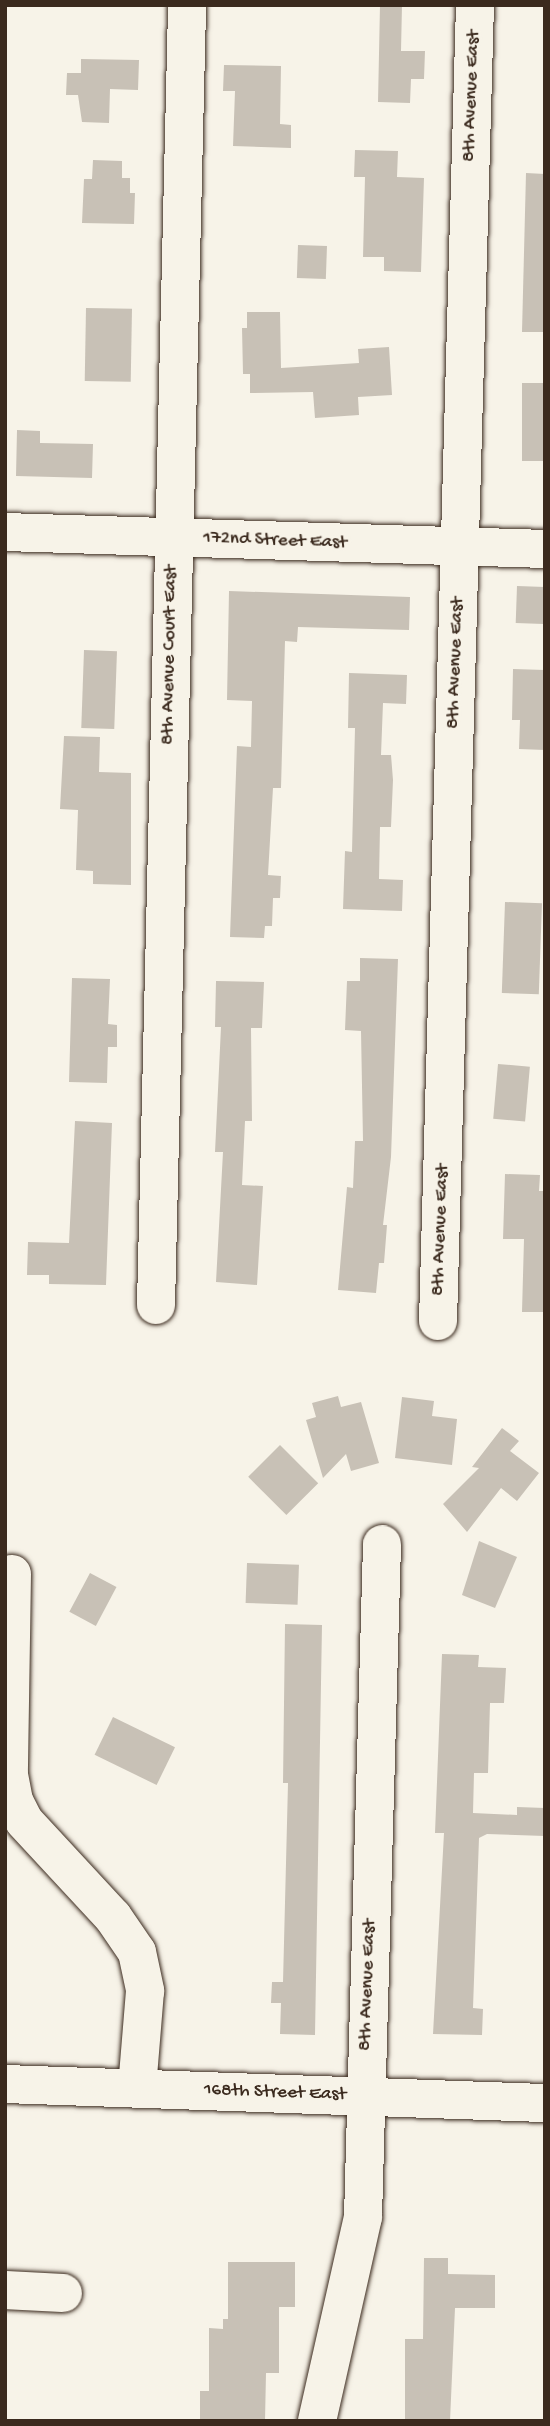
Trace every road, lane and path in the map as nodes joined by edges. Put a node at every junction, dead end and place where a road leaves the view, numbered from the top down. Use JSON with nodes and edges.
{"nodes":[{"id":1,"x":187,"y":5,"type":"edge"},
{"id":2,"x":475,"y":5,"type":"edge"},
{"id":3,"x":5,"y":532,"type":"edge"},
{"id":4,"x":172,"y":538,"type":"junction"},
{"id":5,"x":459,"y":546,"type":"junction"},
{"id":6,"x":545,"y":549,"type":"edge"},
{"id":7,"x":156,"y":1305,"type":"dead end"},
{"id":8,"x":438,"y":1321,"type":"dead end"},
{"id":9,"x":382,"y":1544,"type":"dead end"},
{"id":10,"x":12,"y":1574,"type":"dead end"},
{"id":11,"x":5,"y":2084,"type":"edge"},
{"id":12,"x":137,"y":2088,"type":"junction"},
{"id":13,"x":365,"y":2096,"type":"junction"},
{"id":14,"x":545,"y":2103,"type":"edge"},
{"id":15,"x":5,"y":2290,"type":"edge"},
{"id":16,"x":63,"y":2293,"type":"dead end"},
{"id":17,"x":317,"y":2421,"type":"edge"}],
"edges":[{"from":1,"to":4,"type":"street","name":"8th Avenue Court East"},
{"from":2,"to":5,"type":"street","name":"8th Avenue East"},
{"from":3,"to":4,"type":"street","name":"172nd Street East"},
{"from":4,"to":5,"type":"street","name":"172nd Street East"},
{"from":4,"to":7,"type":"street","name":"8th Avenue Court East"},
{"from":5,"to":6,"type":"street","name":"172nd Street East"},
{"from":5,"to":8,"type":"street","name":"8th Avenue East"},
{"from":9,"to":13,"type":"street","name":"8th Avenue East"},
{"from":10,"to":12,"type":"street"},
{"from":11,"to":12,"type":"street","name":"168th Street East"},
{"from":12,"to":13,"type":"street","name":"168th Street East"},
{"from":13,"to":14,"type":"street","name":"168th Street East"},
{"from":13,"to":17,"type":"street","name":"8th Avenue East"},
{"from":15,"to":16,"type":"street"}]}
